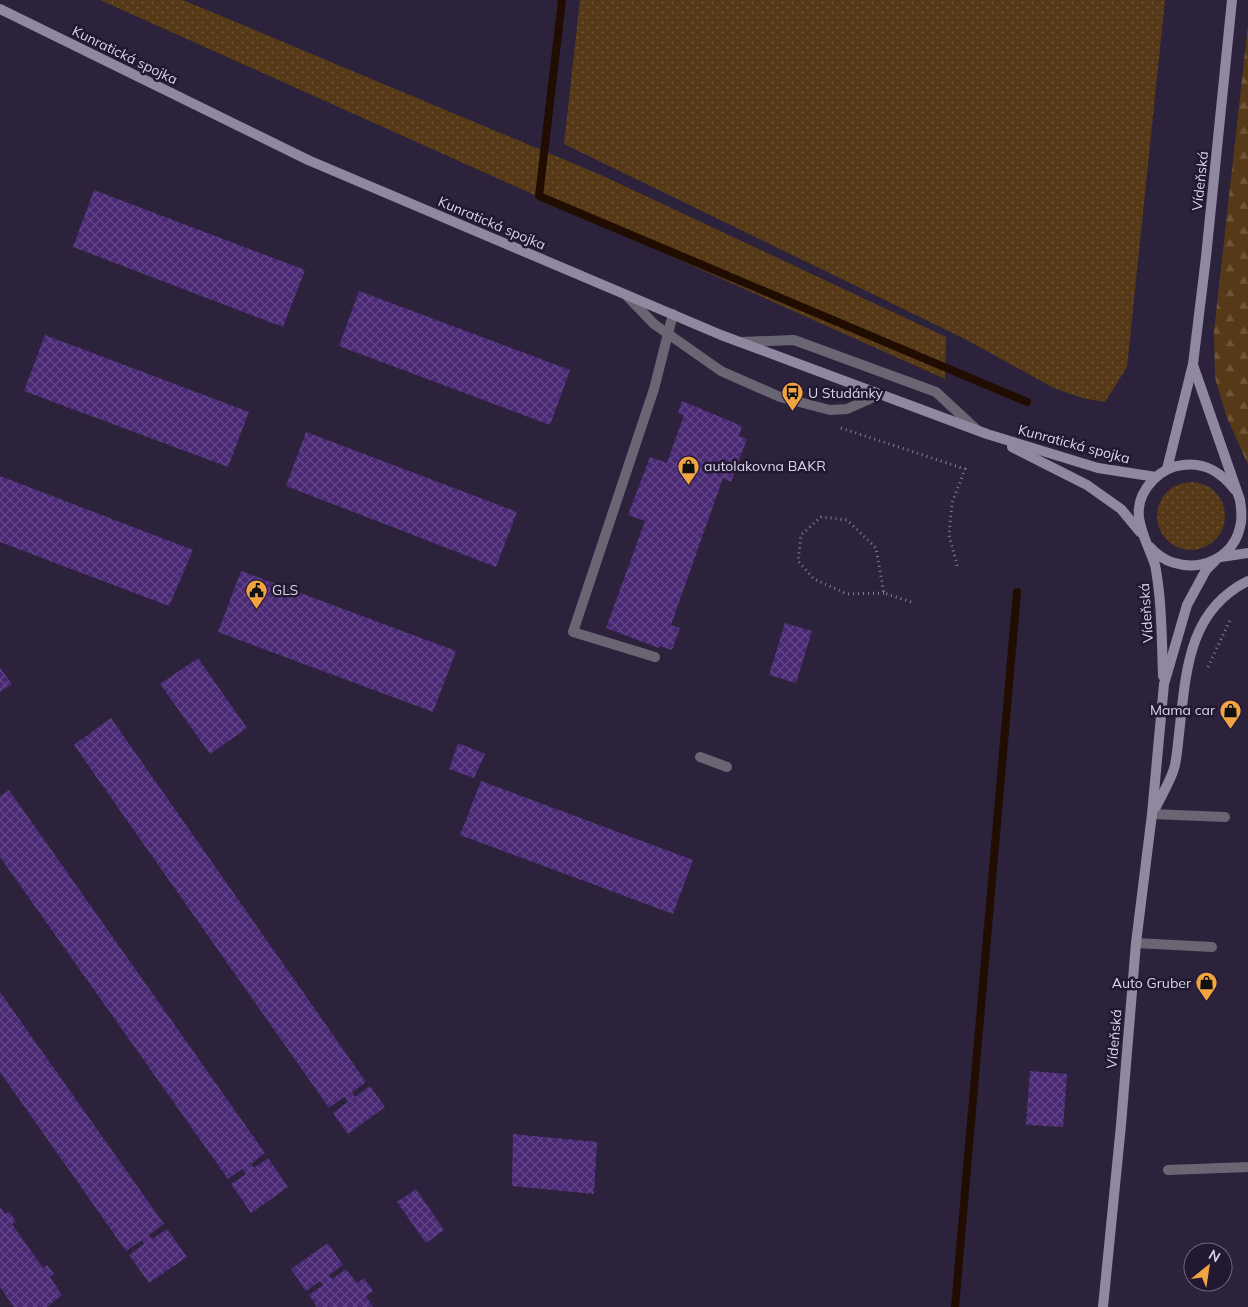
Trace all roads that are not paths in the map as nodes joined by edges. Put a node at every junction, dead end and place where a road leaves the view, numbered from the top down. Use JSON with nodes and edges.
{"nodes":[{"id":1,"x":1232,"y":0,"type":"edge"},
{"id":2,"x":0,"y":9,"type":"edge"},
{"id":3,"x":626,"y":295,"type":"junction"},
{"id":4,"x":673,"y":314,"type":"junction"},
{"id":5,"x":668,"y":334,"type":"junction"},
{"id":6,"x":740,"y":342,"type":"junction"},
{"id":7,"x":1193,"y":364,"type":"junction"},
{"id":8,"x":881,"y":394,"type":"junction"},
{"id":9,"x":982,"y":432,"type":"junction"},
{"id":10,"x":1167,"y":469,"type":"junction"},
{"id":11,"x":1156,"y":477,"type":"junction"},
{"id":12,"x":1235,"y":490,"type":"junction"},
{"id":13,"x":1240,"y":500,"type":"junction"},
{"id":14,"x":1248,"y":512,"type":"edge"},
{"id":15,"x":1144,"y":538,"type":"junction"},
{"id":16,"x":1248,"y":552,"type":"edge"},
{"id":17,"x":1217,"y":559,"type":"junction"},
{"id":18,"x":1248,"y":581,"type":"edge"},
{"id":19,"x":655,"y":658,"type":"dead end"},
{"id":20,"x":1164,"y":684,"type":"junction"},
{"id":21,"x":700,"y":757,"type":"dead end"},
{"id":22,"x":727,"y":767,"type":"dead end"},
{"id":23,"x":1152,"y":814,"type":"junction"},
{"id":24,"x":1226,"y":817,"type":"dead end"},
{"id":25,"x":1136,"y":943,"type":"junction"},
{"id":26,"x":1212,"y":947,"type":"dead end"},
{"id":27,"x":1248,"y":1167,"type":"edge"},
{"id":28,"x":1168,"y":1170,"type":"dead end"},
{"id":29,"x":1103,"y":1307,"type":"edge"}],
"edges":[{"from":1,"to":7,"type":"main road","name":"Vídeňská"},
{"from":2,"to":3,"type":"main road","name":"Kunratická spojka"},
{"from":3,"to":4,"type":"main road","name":"Kunratická spojka"},
{"from":3,"to":5,"type":"lane"},
{"from":4,"to":5,"type":"lane"},
{"from":4,"to":6,"type":"main road","name":"Kunratická spojka"},
{"from":5,"to":8,"type":"lane"},
{"from":5,"to":19,"type":"lane"},
{"from":6,"to":8,"type":"main road","name":"Kunratická spojka"},
{"from":6,"to":9,"type":"lane"},
{"from":7,"to":10,"type":"main road","name":"Vídeňská"},
{"from":7,"to":12,"type":"main road","name":"Vídeňská"},
{"from":8,"to":9,"type":"main road","name":"Kunratická spojka"},
{"from":9,"to":11,"type":"main road","name":"Kunratická spojka"},
{"from":9,"to":15,"type":"main road","name":"Kunratická spojka"},
{"from":10,"to":11,"type":"main road","name":"Vídeňská"},
{"from":10,"to":12,"type":"main road","name":"Vídeňská"},
{"from":11,"to":15,"type":"main road","name":"Vídeňská"},
{"from":12,"to":13,"type":"main road","name":"Vídeňská"},
{"from":13,"to":14,"type":"main road"},
{"from":13,"to":17,"type":"main road","name":"Vídeňská"},
{"from":15,"to":17,"type":"main road"},
{"from":15,"to":20,"type":"main road","name":"Vídeňská"},
{"from":16,"to":17,"type":"main road"},
{"from":17,"to":20,"type":"main road","name":"Vídeňská"},
{"from":18,"to":23,"type":"main road"},
{"from":20,"to":23,"type":"main road","name":"Vídeňská"},
{"from":21,"to":22,"type":"lane"},
{"from":23,"to":24,"type":"lane"},
{"from":23,"to":25,"type":"main road","name":"Vídeňská"},
{"from":25,"to":26,"type":"lane"},
{"from":25,"to":29,"type":"main road","name":"Vídeňská"},
{"from":27,"to":28,"type":"lane"}]}
